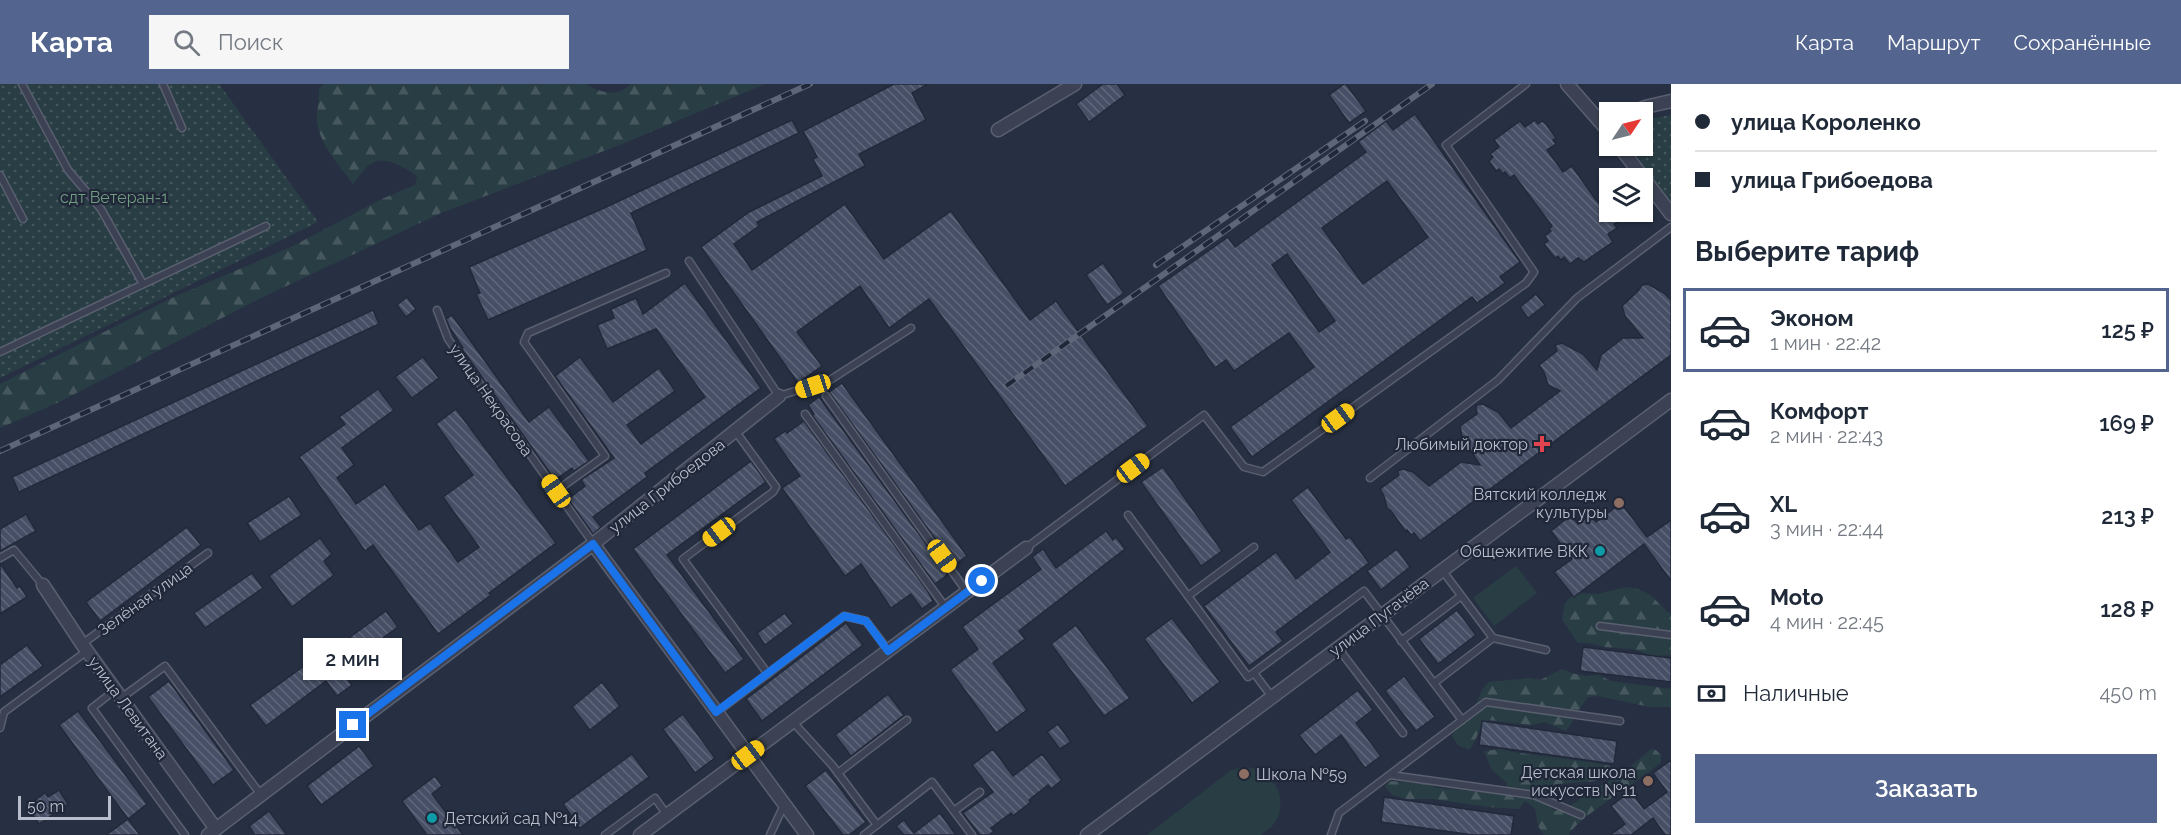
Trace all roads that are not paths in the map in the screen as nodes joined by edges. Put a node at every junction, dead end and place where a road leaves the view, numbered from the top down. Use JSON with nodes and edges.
{"nodes":[{"id":1,"x":22,"y":84,"type":"edge"},
{"id":2,"x":163,"y":84,"type":"edge"},
{"id":3,"x":1075,"y":84,"type":"edge"},
{"id":4,"x":1526,"y":84,"type":"edge"},
{"id":5,"x":1567,"y":84,"type":"edge"},
{"id":6,"x":1671,"y":101,"type":"edge"},
{"id":7,"x":1653,"y":105,"type":"edge"},
{"id":8,"x":1599,"y":118,"type":"edge"},
{"id":9,"x":182,"y":128,"type":"dead end"},
{"id":10,"x":998,"y":130,"type":"dead end"},
{"id":11,"x":1627,"y":156,"type":"edge"},
{"id":12,"x":0,"y":175,"type":"edge"},
{"id":13,"x":1671,"y":214,"type":"edge"},
{"id":14,"x":23,"y":219,"type":"dead end"},
{"id":15,"x":266,"y":226,"type":"dead end"},
{"id":16,"x":1671,"y":227,"type":"edge"},
{"id":17,"x":689,"y":261,"type":"dead end"},
{"id":18,"x":666,"y":273,"type":"dead end"},
{"id":19,"x":143,"y":284,"type":"junction"},
{"id":20,"x":437,"y":310,"type":"dead end"},
{"id":21,"x":910,"y":328,"type":"dead end"},
{"id":22,"x":0,"y":352,"type":"edge"},
{"id":23,"x":780,"y":396,"type":"junction"},
{"id":24,"x":826,"y":396,"type":"dead end"},
{"id":25,"x":1671,"y":400,"type":"edge"},
{"id":26,"x":806,"y":414,"type":"dead end"},
{"id":27,"x":736,"y":432,"type":"junction"},
{"id":28,"x":1370,"y":478,"type":"dead end"},
{"id":29,"x":556,"y":491,"type":"junction"},
{"id":30,"x":1128,"y":515,"type":"dead end"},
{"id":31,"x":593,"y":544,"type":"junction"},
{"id":32,"x":1254,"y":547,"type":"dead end"},
{"id":33,"x":1026,"y":548,"type":"joint"},
{"id":34,"x":208,"y":553,"type":"dead end"},
{"id":35,"x":0,"y":558,"type":"edge"},
{"id":36,"x":1442,"y":570,"type":"junction"},
{"id":37,"x":43,"y":585,"type":"joint"},
{"id":38,"x":967,"y":592,"type":"junction"},
{"id":39,"x":1188,"y":596,"type":"junction"},
{"id":40,"x":1461,"y":596,"type":"junction"},
{"id":41,"x":946,"y":608,"type":"junction"},
{"id":42,"x":1382,"y":615,"type":"junction"},
{"id":43,"x":1599,"y":626,"type":"dead end"},
{"id":44,"x":1671,"y":635,"type":"edge"},
{"id":45,"x":1493,"y":638,"type":"junction"},
{"id":46,"x":1401,"y":641,"type":"junction"},
{"id":47,"x":84,"y":648,"type":"junction"},
{"id":48,"x":1338,"y":648,"type":"junction"},
{"id":49,"x":1546,"y":650,"type":"dead end"},
{"id":50,"x":888,"y":651,"type":"junction"},
{"id":51,"x":1254,"y":672,"type":"junction"},
{"id":52,"x":768,"y":674,"type":"junction"},
{"id":53,"x":1434,"y":683,"type":"junction"},
{"id":54,"x":118,"y":694,"type":"junction"},
{"id":55,"x":1272,"y":697,"type":"junction"},
{"id":56,"x":716,"y":712,"type":"junction"},
{"id":57,"x":907,"y":720,"type":"dead end"},
{"id":58,"x":1462,"y":720,"type":"junction"},
{"id":59,"x":1620,"y":721,"type":"dead end"},
{"id":60,"x":793,"y":722,"type":"junction"},
{"id":61,"x":0,"y":728,"type":"edge"},
{"id":62,"x":1403,"y":733,"type":"dead end"},
{"id":63,"x":748,"y":755,"type":"junction"},
{"id":64,"x":838,"y":773,"type":"junction"},
{"id":65,"x":1390,"y":775,"type":"junction"},
{"id":66,"x":980,"y":792,"type":"dead end"},
{"id":67,"x":261,"y":795,"type":"junction"},
{"id":68,"x":784,"y":805,"type":"junction"},
{"id":69,"x":954,"y":811,"type":"junction"},
{"id":70,"x":667,"y":815,"type":"junction"},
{"id":71,"x":1581,"y":815,"type":"dead end"},
{"id":72,"x":877,"y":825,"type":"junction"},
{"id":73,"x":217,"y":831,"type":"edge"},
{"id":74,"x":185,"y":835,"type":"edge"},
{"id":75,"x":605,"y":835,"type":"edge"},
{"id":76,"x":640,"y":835,"type":"edge"},
{"id":77,"x":770,"y":835,"type":"edge"},
{"id":78,"x":807,"y":835,"type":"edge"},
{"id":79,"x":864,"y":835,"type":"edge"},
{"id":80,"x":972,"y":835,"type":"edge"},
{"id":81,"x":1087,"y":835,"type":"edge"},
{"id":82,"x":1331,"y":835,"type":"edge"}],
"edges":[{"from":1,"to":19,"type":"lane"},
{"from":2,"to":9,"type":"lane"},
{"from":3,"to":10,"type":"street"},
{"from":4,"to":33,"type":"lane"},
{"from":5,"to":8,"type":"street"},
{"from":6,"to":7,"type":"street"},
{"from":11,"to":13,"type":"street"},
{"from":12,"to":14,"type":"lane"},
{"from":15,"to":19,"type":"lane"},
{"from":16,"to":28,"type":"lane"},
{"from":17,"to":23,"type":"lane"},
{"from":18,"to":29,"type":"lane"},
{"from":19,"to":22,"type":"lane"},
{"from":20,"to":29,"type":"lane","name":"улица Некрасова"},
{"from":21,"to":23,"type":"lane"},
{"from":23,"to":27,"type":"street","name":"улица Грибоедова"},
{"from":24,"to":38,"type":"lane"},
{"from":25,"to":36,"type":"street","name":"улица Пугачёва"},
{"from":26,"to":41,"type":"lane"},
{"from":27,"to":31,"type":"street","name":"улица Грибоедова"},
{"from":27,"to":52,"type":"lane"},
{"from":29,"to":31,"type":"lane","name":"улица Некрасова"},
{"from":30,"to":39,"type":"lane"},
{"from":31,"to":56,"type":"street","name":"улица Некрасова"},
{"from":31,"to":67,"type":"street","name":"улица Грибоедова"},
{"from":32,"to":39,"type":"lane"},
{"from":33,"to":38,"type":"street"},
{"from":34,"to":47,"type":"lane","name":"Зелёная улица"},
{"from":35,"to":37,"type":"lane"},
{"from":36,"to":40,"type":"lane"},
{"from":36,"to":42,"type":"street","name":"улица Пугачёва"},
{"from":37,"to":47,"type":"street","name":"улица Левитана"},
{"from":38,"to":41,"type":"street"},
{"from":39,"to":51,"type":"lane"},
{"from":40,"to":45,"type":"lane"},
{"from":40,"to":46,"type":"lane"},
{"from":41,"to":50,"type":"street"},
{"from":42,"to":46,"type":"lane"},
{"from":42,"to":48,"type":"street","name":"улица Пугачёва"},
{"from":42,"to":51,"type":"lane"},
{"from":43,"to":44,"type":"lane"},
{"from":45,"to":49,"type":"lane"},
{"from":45,"to":53,"type":"lane"},
{"from":46,"to":53,"type":"lane"},
{"from":47,"to":54,"type":"street","name":"улица Левитана"},
{"from":47,"to":61,"type":"lane","name":"Зелёная улица"},
{"from":48,"to":55,"type":"street","name":"улица Пугачёва"},
{"from":48,"to":62,"type":"lane"},
{"from":50,"to":52,"type":"lane"},
{"from":50,"to":60,"type":"street"},
{"from":51,"to":55,"type":"lane"},
{"from":52,"to":56,"type":"lane"},
{"from":53,"to":58,"type":"lane"},
{"from":54,"to":67,"type":"lane"},
{"from":54,"to":73,"type":"street","name":"улица Левитана"},
{"from":54,"to":74,"type":"lane"},
{"from":55,"to":81,"type":"street","name":"улица Пугачёва"},
{"from":56,"to":63,"type":"street","name":"улица Некрасова"},
{"from":57,"to":64,"type":"lane"},
{"from":58,"to":59,"type":"lane"},
{"from":58,"to":65,"type":"lane"},
{"from":60,"to":63,"type":"street"},
{"from":60,"to":64,"type":"lane"},
{"from":63,"to":68,"type":"street","name":"улица Некрасова"},
{"from":63,"to":70,"type":"street"},
{"from":64,"to":72,"type":"lane"},
{"from":65,"to":71,"type":"lane"},
{"from":65,"to":82,"type":"lane"},
{"from":66,"to":69,"type":"lane"},
{"from":67,"to":73,"type":"street","name":"улица Грибоедова"},
{"from":68,"to":77,"type":"lane"},
{"from":68,"to":78,"type":"street","name":"улица Некрасова"},
{"from":69,"to":72,"type":"lane"},
{"from":69,"to":80,"type":"lane"},
{"from":70,"to":75,"type":"lane"},
{"from":70,"to":76,"type":"street"},
{"from":72,"to":79,"type":"lane"}]}
